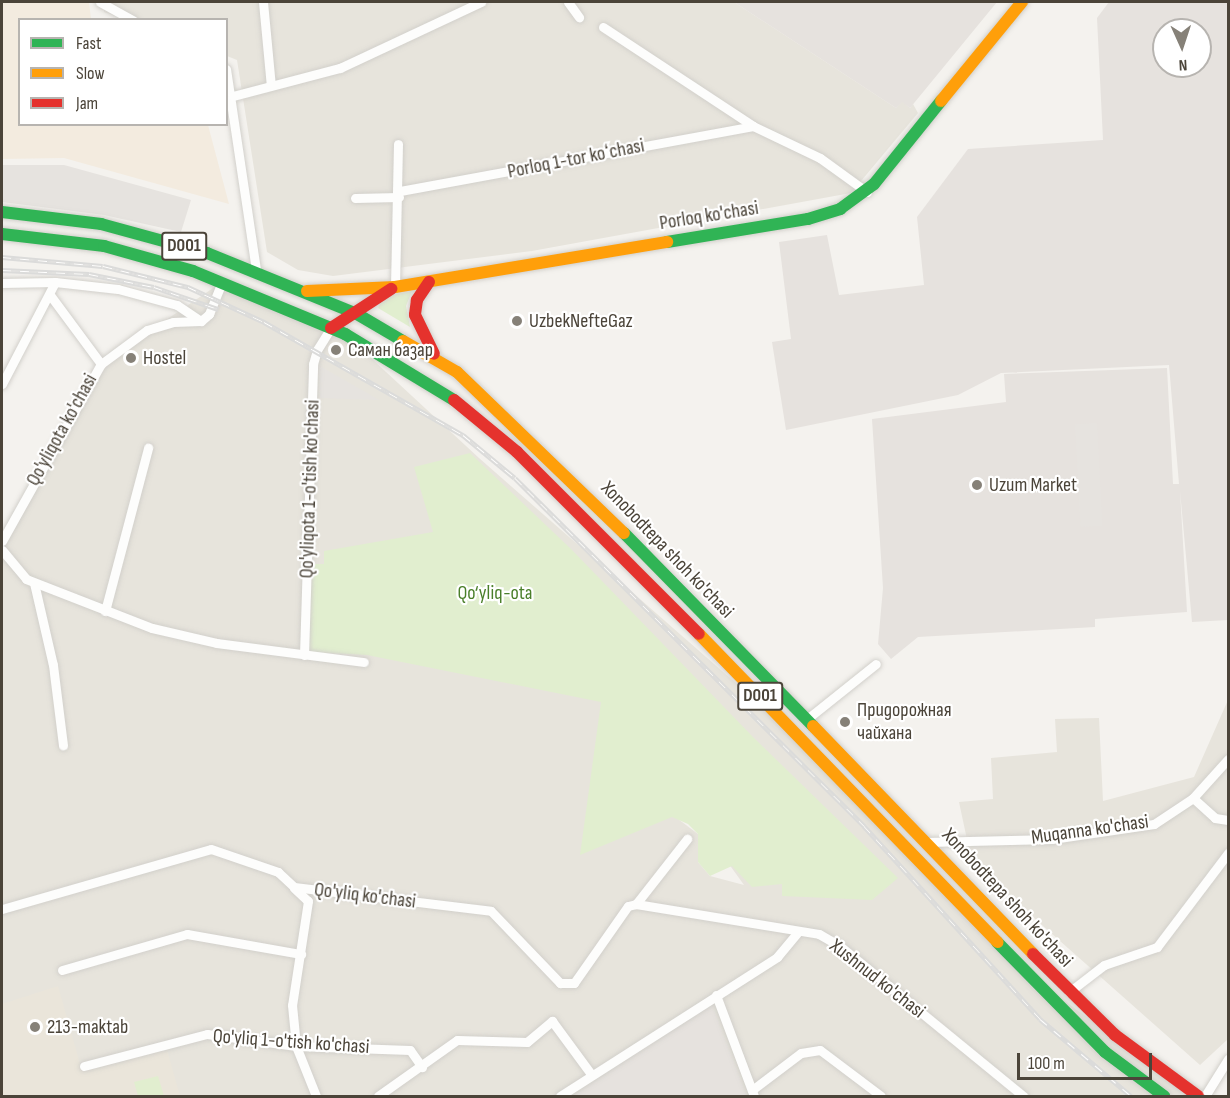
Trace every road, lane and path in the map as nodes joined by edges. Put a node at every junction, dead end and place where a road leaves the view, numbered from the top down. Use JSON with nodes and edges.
{"nodes":[{"id":1,"x":100,"y":2,"type":"edge"},
{"id":2,"x":263,"y":2,"type":"edge"},
{"id":3,"x":481,"y":2,"type":"edge"},
{"id":4,"x":568,"y":2,"type":"edge"},
{"id":5,"x":1022,"y":2,"type":"edge"},
{"id":6,"x":579,"y":17,"type":"dead end"},
{"id":7,"x":129,"y":18,"type":"edge"},
{"id":8,"x":603,"y":27,"type":"dead end"},
{"id":9,"x":228,"y":77,"type":"edge"},
{"id":10,"x":271,"y":86,"type":"junction"},
{"id":11,"x":233,"y":96,"type":"junction"},
{"id":12,"x":753,"y":126,"type":"junction"},
{"id":13,"x":398,"y":144,"type":"dead end"},
{"id":14,"x":867,"y":192,"type":"junction"},
{"id":15,"x":400,"y":194,"type":"junction"},
{"id":16,"x":355,"y":198,"type":"dead end"},
{"id":17,"x":2,"y":212,"type":"edge"},
{"id":18,"x":2,"y":234,"type":"edge"},
{"id":19,"x":256,"y":270,"type":"junction"},
{"id":20,"x":55,"y":282,"type":"junction"},
{"id":21,"x":222,"y":282,"type":"junction"},
{"id":22,"x":429,"y":282,"type":"junction"},
{"id":23,"x":2,"y":283,"type":"edge"},
{"id":24,"x":395,"y":287,"type":"junction"},
{"id":25,"x":307,"y":291,"type":"junction"},
{"id":26,"x":50,"y":295,"type":"junction"},
{"id":27,"x":357,"y":314,"type":"junction"},
{"id":28,"x":201,"y":321,"type":"junction"},
{"id":29,"x":331,"y":328,"type":"junction"},
{"id":30,"x":436,"y":358,"type":"junction"},
{"id":31,"x":101,"y":364,"type":"junction"},
{"id":32,"x":2,"y":384,"type":"edge"},
{"id":33,"x":148,"y":448,"type":"dead end"},
{"id":34,"x":2,"y":541,"type":"edge"},
{"id":35,"x":2,"y":550,"type":"edge"},
{"id":36,"x":34,"y":583,"type":"junction"},
{"id":37,"x":105,"y":611,"type":"junction"},
{"id":38,"x":304,"y":656,"type":"junction"},
{"id":39,"x":364,"y":662,"type":"dead end"},
{"id":40,"x":876,"y":664,"type":"dead end"},
{"id":41,"x":807,"y":719,"type":"junction"},
{"id":42,"x":794,"y":730,"type":"junction"},
{"id":43,"x":63,"y":745,"type":"dead end"},
{"id":44,"x":1228,"y":759,"type":"edge"},
{"id":45,"x":1193,"y":798,"type":"junction"},
{"id":46,"x":1228,"y":820,"type":"edge"},
{"id":47,"x":687,"y":839,"type":"dead end"},
{"id":48,"x":927,"y":842,"type":"junction"},
{"id":49,"x":1228,"y":854,"type":"edge"},
{"id":50,"x":294,"y":887,"type":"junction"},
{"id":51,"x":638,"y":899,"type":"junction"},
{"id":52,"x":2,"y":909,"type":"edge"},
{"id":53,"x":798,"y":932,"type":"junction"},
{"id":54,"x":300,"y":954,"type":"junction"},
{"id":55,"x":62,"y":970,"type":"dead end"},
{"id":56,"x":1069,"y":992,"type":"junction"},
{"id":57,"x":716,"y":994,"type":"junction"},
{"id":58,"x":296,"y":1046,"type":"junction"},
{"id":59,"x":1228,"y":1059,"type":"edge"},
{"id":60,"x":84,"y":1066,"type":"dead end"},
{"id":61,"x":422,"y":1067,"type":"junction"},
{"id":62,"x":591,"y":1074,"type":"junction"},
{"id":63,"x":753,"y":1093,"type":"edge"},
{"id":64,"x":1012,"y":1093,"type":"edge"},
{"id":65,"x":316,"y":1096,"type":"edge"},
{"id":66,"x":378,"y":1096,"type":"edge"},
{"id":67,"x":560,"y":1096,"type":"edge"},
{"id":68,"x":881,"y":1096,"type":"edge"},
{"id":69,"x":1023,"y":1096,"type":"edge"},
{"id":70,"x":1164,"y":1096,"type":"edge"},
{"id":71,"x":1198,"y":1096,"type":"edge"},
{"id":72,"x":1205,"y":1096,"type":"edge"}],
"edges":[{"from":1,"to":7,"type":"street"},
{"from":2,"to":10,"type":"street"},
{"from":3,"to":10,"type":"street"},
{"from":4,"to":6,"type":"street"},
{"from":5,"to":14,"type":"main road","name":"Porloq ko'chasi"},
{"from":8,"to":12,"type":"street"},
{"from":9,"to":11,"type":"street"},
{"from":10,"to":11,"type":"street"},
{"from":11,"to":19,"type":"street"},
{"from":12,"to":14,"type":"street"},
{"from":12,"to":15,"type":"street","name":"Porloq 1-tor koʻchasi"},
{"from":13,"to":15,"type":"street"},
{"from":14,"to":22,"type":"main road","name":"Porloq ko'chasi"},
{"from":15,"to":16,"type":"street","name":"Porloq 1-tor koʻchasi"},
{"from":15,"to":24,"type":"street"},
{"from":17,"to":19,"type":"main road","name":"Xonobodtepa shoh ko'chasi","number":"D001"},
{"from":18,"to":21,"type":"main road","name":"Xonobodtepa shoh ko'chasi","number":"D001"},
{"from":19,"to":25,"type":"main road","name":"Xonobodtepa shoh ko'chasi","number":"D001"},
{"from":20,"to":23,"type":"street"},
{"from":20,"to":26,"type":"street"},
{"from":20,"to":28,"type":"street"},
{"from":21,"to":28,"type":"street"},
{"from":21,"to":29,"type":"main road","name":"Xonobodtepa shoh ko'chasi","number":"D001"},
{"from":22,"to":24,"type":"main road","name":"Porloq ko'chasi"},
{"from":22,"to":30,"type":"main road"},
{"from":24,"to":25,"type":"main road","name":"Porloq ko'chasi"},
{"from":24,"to":27,"type":"main road"},
{"from":25,"to":27,"type":"main road","name":"Xonobodtepa shoh ko'chasi","number":"D001"},
{"from":26,"to":31,"type":"street"},
{"from":26,"to":32,"type":"street"},
{"from":27,"to":29,"type":"main road"},
{"from":27,"to":30,"type":"main road","name":"Xonobodtepa shoh ko'chasi","number":"D001"},
{"from":28,"to":31,"type":"street","name":"Qo'yliqota ko'chasi"},
{"from":29,"to":38,"type":"street","name":"Qo'yliqota 1-o'tish ko'chasi"},
{"from":29,"to":42,"type":"main road","name":"Xonobodtepa shoh ko'chasi","number":"D001"},
{"from":30,"to":41,"type":"main road","name":"Xonobodtepa shoh ko'chasi","number":"D001"},
{"from":31,"to":34,"type":"street","name":"Qo'yliqota ko'chasi"},
{"from":33,"to":37,"type":"street"},
{"from":35,"to":36,"type":"street"},
{"from":36,"to":37,"type":"street"},
{"from":36,"to":43,"type":"street"},
{"from":37,"to":38,"type":"street"},
{"from":38,"to":39,"type":"street"},
{"from":40,"to":41,"type":"street"},
{"from":41,"to":42,"type":"main road"},
{"from":41,"to":48,"type":"main road","name":"Xonobodtepa shoh ko'chasi","number":"D001"},
{"from":42,"to":70,"type":"main road","name":"Xonobodtepa shoh ko'chasi","number":"D001"},
{"from":44,"to":45,"type":"street","name":"Muqanna ko'chasi"},
{"from":45,"to":46,"type":"street"},
{"from":45,"to":48,"type":"street","name":"Muqanna ko'chasi"},
{"from":47,"to":51,"type":"street","name":"Qo'yliq ko'chasi"},
{"from":48,"to":56,"type":"main road","name":"Xonobodtepa shoh ko'chasi","number":"D001"},
{"from":49,"to":56,"type":"street"},
{"from":50,"to":51,"type":"street","name":"Qo'yliq ko'chasi"},
{"from":50,"to":52,"type":"street","name":"Qo'yliq ko'chasi"},
{"from":50,"to":54,"type":"street"},
{"from":51,"to":53,"type":"street","name":"Xushnud ko'chasi"},
{"from":53,"to":57,"type":"street"},
{"from":53,"to":64,"type":"street","name":"Xushnud ko'chasi"},
{"from":54,"to":55,"type":"street"},
{"from":54,"to":58,"type":"street"},
{"from":56,"to":71,"type":"main road","name":"Xonobodtepa shoh ko'chasi","number":"D001"},
{"from":57,"to":62,"type":"street"},
{"from":57,"to":63,"type":"street"},
{"from":58,"to":60,"type":"street","name":"Qo'yliq 1-o'tish ko'chasi"},
{"from":58,"to":61,"type":"street","name":"Qo'yliq 1-o'tish ko'chasi"},
{"from":58,"to":65,"type":"street"},
{"from":59,"to":72,"type":"street"},
{"from":61,"to":62,"type":"street"},
{"from":61,"to":66,"type":"street"},
{"from":62,"to":67,"type":"street"},
{"from":63,"to":68,"type":"street"},
{"from":64,"to":69,"type":"street","name":"Xushnud ko'chasi"}]}
